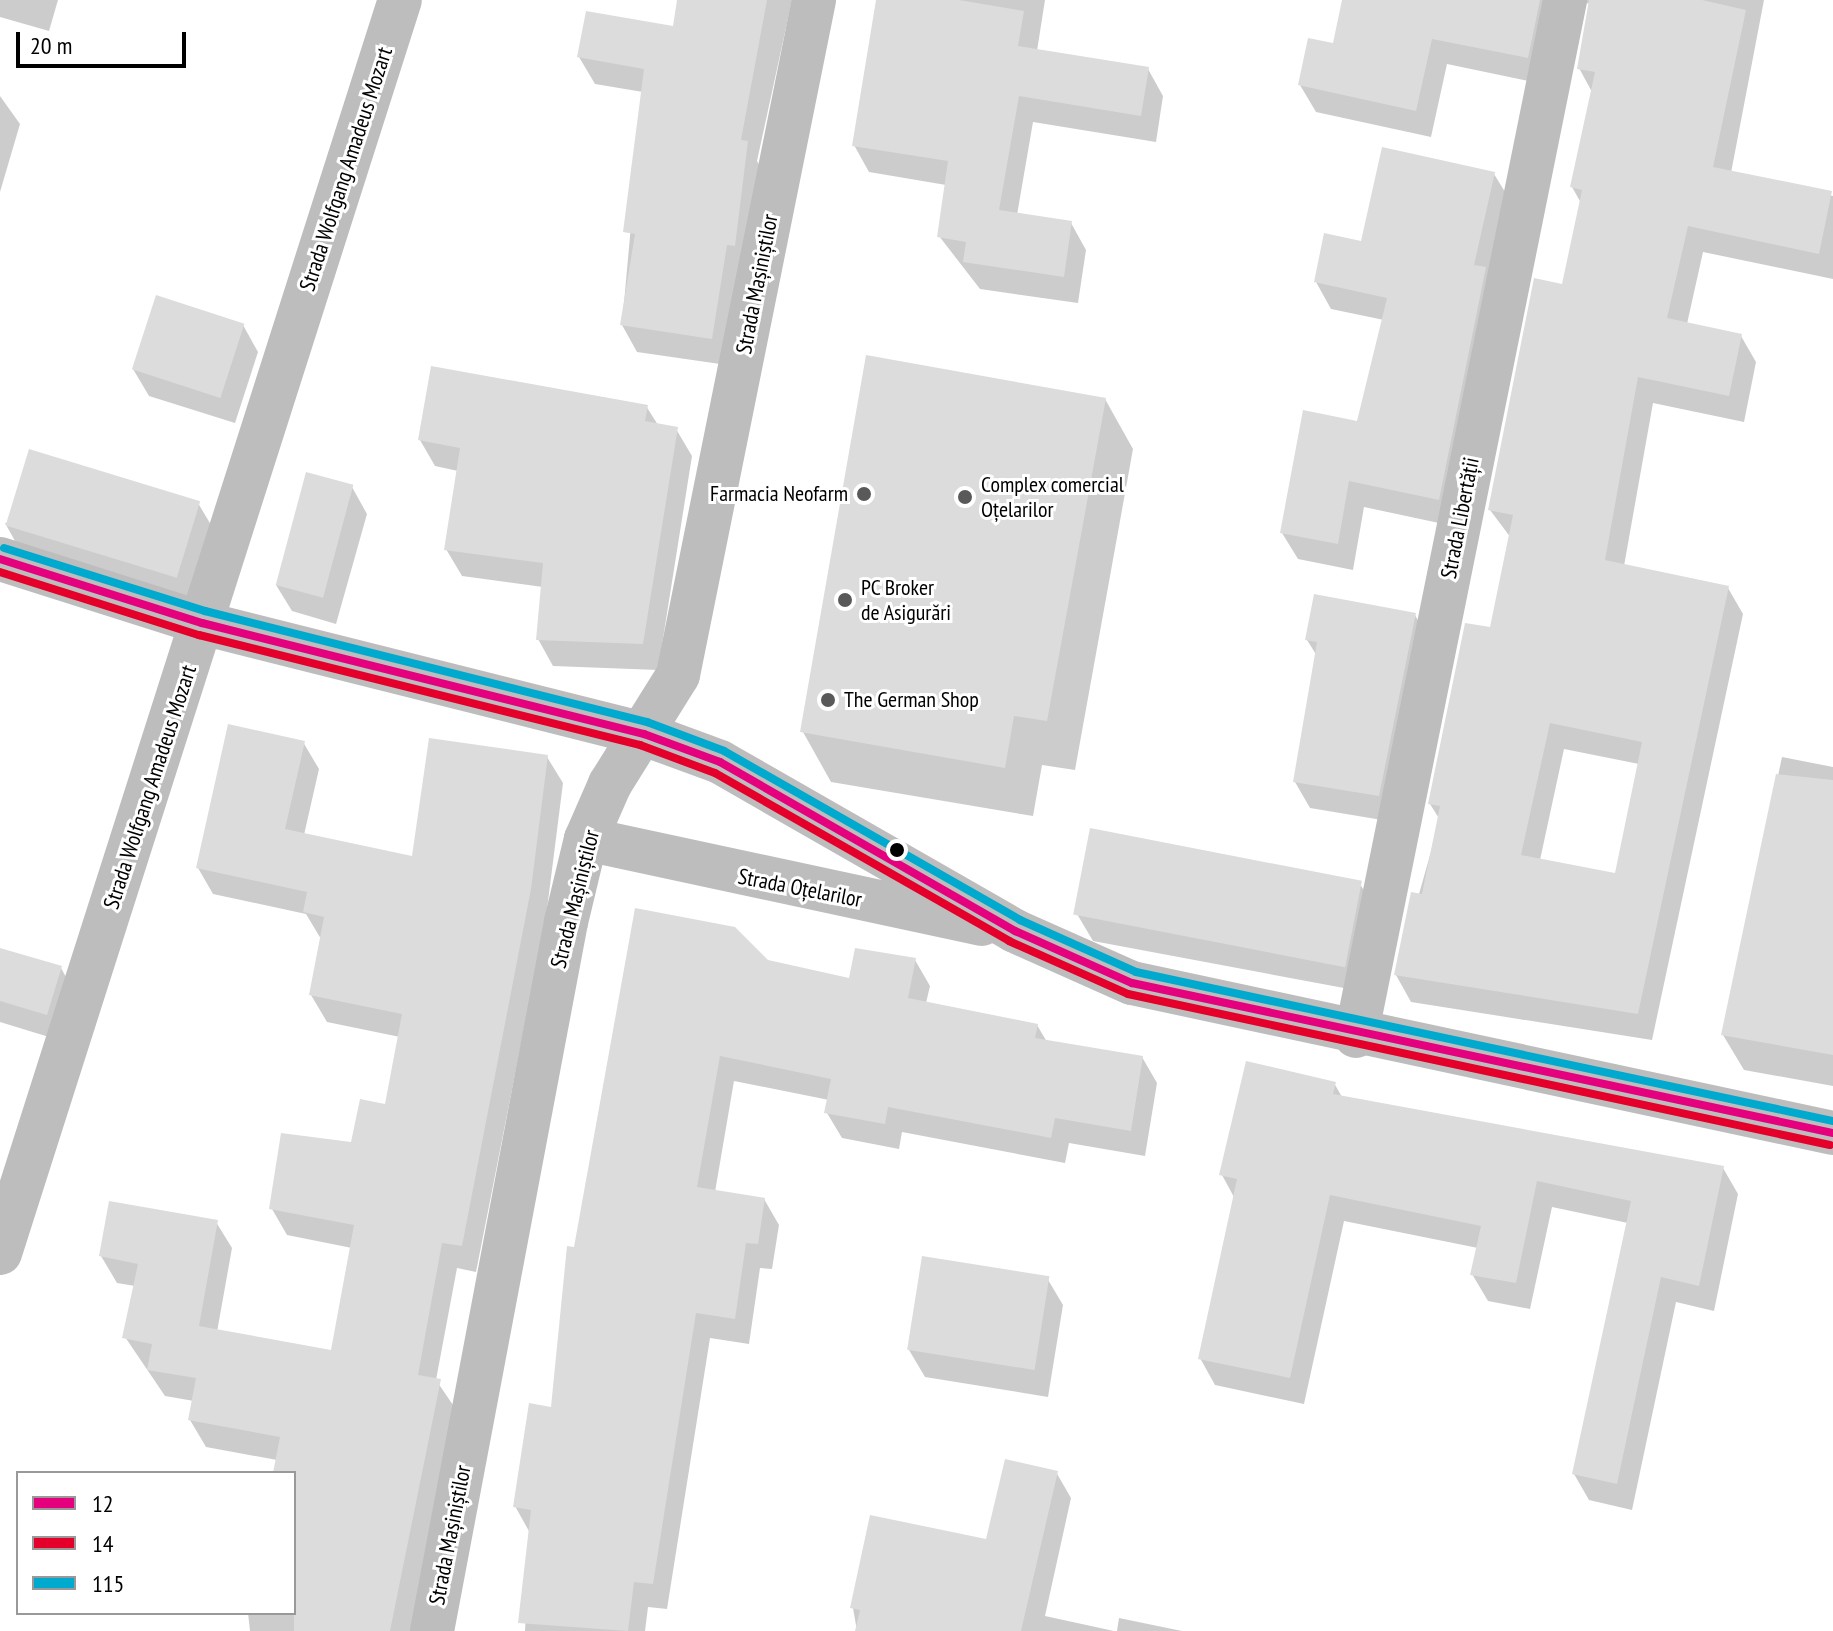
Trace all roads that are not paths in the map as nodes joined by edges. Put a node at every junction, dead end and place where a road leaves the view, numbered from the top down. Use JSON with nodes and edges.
{"nodes":[{"id":1,"x":400,"y":0,"type":"edge"},
{"id":2,"x":814,"y":0,"type":"edge"},
{"id":3,"x":1565,"y":0,"type":"edge"},
{"id":4,"x":0,"y":559,"type":"edge"},
{"id":5,"x":202,"y":623,"type":"junction"},
{"id":6,"x":644,"y":734,"type":"junction"},
{"id":7,"x":586,"y":839,"type":"junction"},
{"id":8,"x":1015,"y":931,"type":"junction"},
{"id":9,"x":1356,"y":1036,"type":"junction"},
{"id":10,"x":1833,"y":1133,"type":"edge"},
{"id":11,"x":0,"y":1253,"type":"edge"},
{"id":12,"x":432,"y":1631,"type":"edge"}],
"edges":[{"from":1,"to":5,"type":"street","name":"Strada Wolfgang Amadeus Mozart"},
{"from":2,"to":6,"type":"street","name":"Strada Mașiniștilor"},
{"from":3,"to":9,"type":"street","name":"Strada Libertății"},
{"from":4,"to":5,"type":"street","name":"Strada Oțelarilor"},
{"from":5,"to":6,"type":"street","name":"Strada Oțelarilor"},
{"from":5,"to":11,"type":"street","name":"Strada Wolfgang Amadeus Mozart"},
{"from":6,"to":7,"type":"street","name":"Strada Mașiniștilor"},
{"from":6,"to":8,"type":"street","name":"Strada Oțelarilor"},
{"from":7,"to":8,"type":"street","name":"Strada Oțelarilor"},
{"from":7,"to":12,"type":"street","name":"Strada Mașiniștilor"},
{"from":8,"to":9,"type":"street","name":"Strada Oțelarilor"},
{"from":9,"to":10,"type":"street","name":"Strada Oțelarilor"}]}
